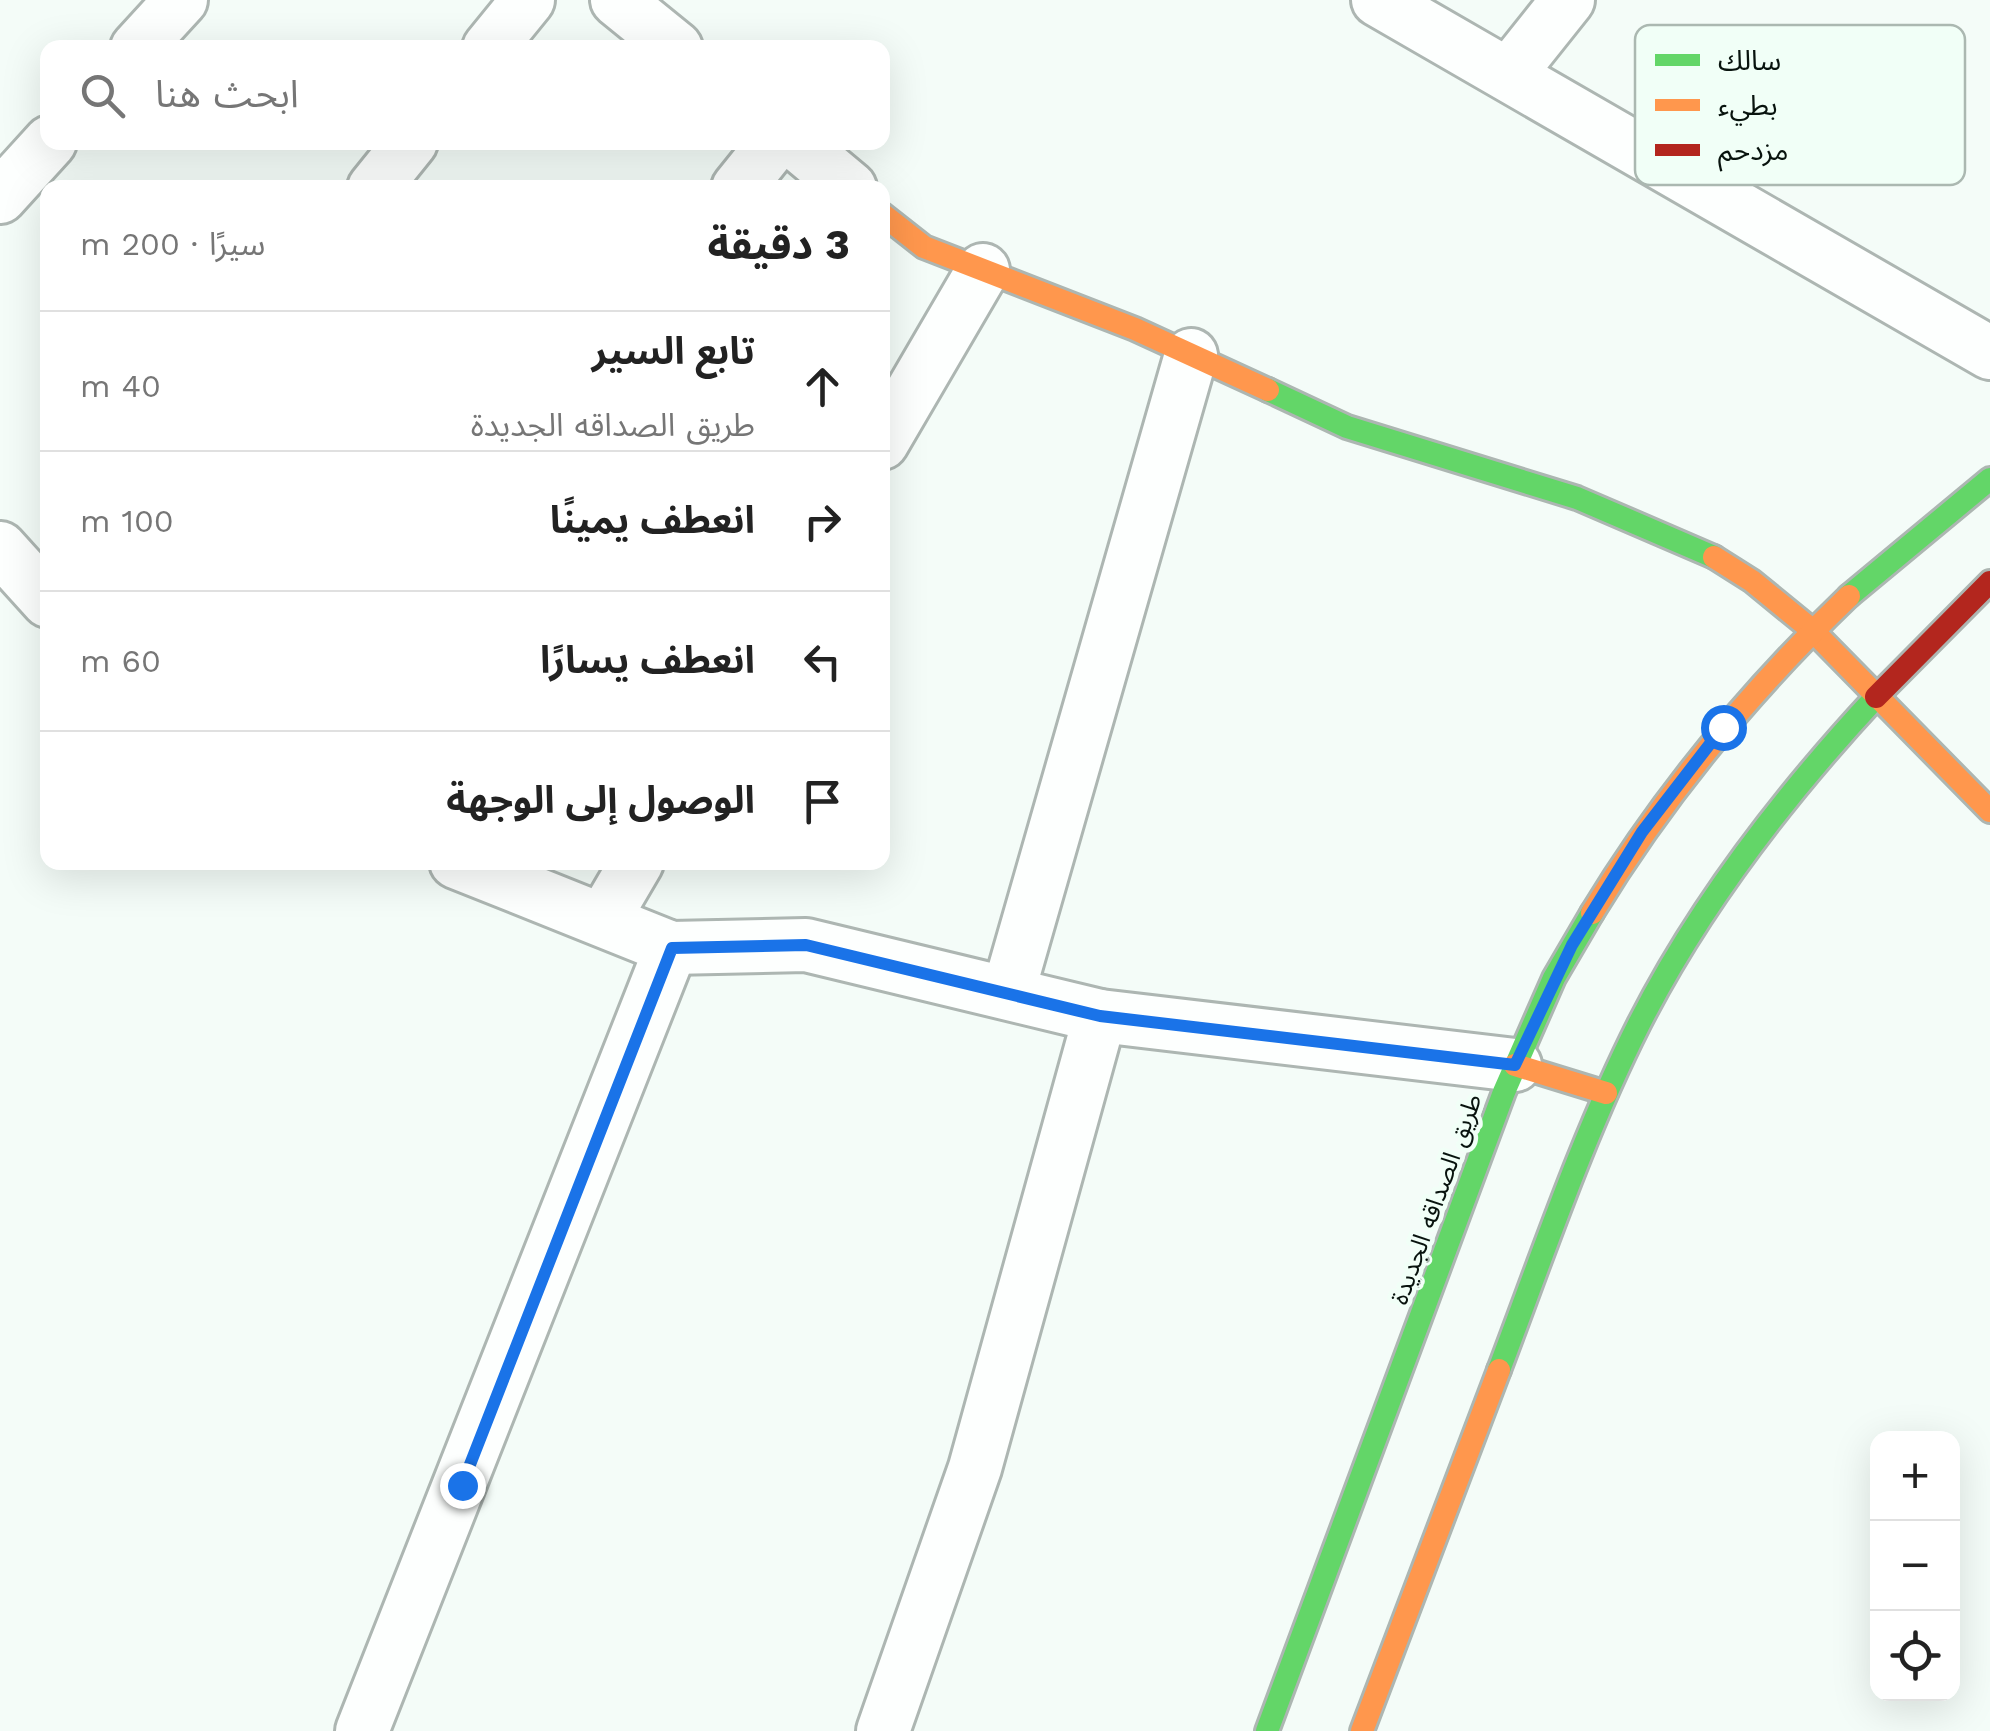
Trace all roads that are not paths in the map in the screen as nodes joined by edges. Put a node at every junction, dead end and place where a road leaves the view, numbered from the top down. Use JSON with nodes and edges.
{"nodes":[{"id":1,"x":180,"y":0,"type":"edge"},
{"id":2,"x":528,"y":0,"type":"edge"},
{"id":3,"x":616,"y":0,"type":"edge"},
{"id":4,"x":1378,"y":0,"type":"edge"},
{"id":5,"x":1568,"y":0,"type":"edge"},
{"id":6,"x":144,"y":40,"type":"edge"},
{"id":7,"x":496,"y":40,"type":"edge"},
{"id":8,"x":666,"y":40,"type":"edge"},
{"id":9,"x":1509,"y":74,"type":"junction"},
{"id":10,"x":1635,"y":147,"type":"edge"},
{"id":11,"x":43,"y":150,"type":"edge"},
{"id":12,"x":405,"y":150,"type":"edge"},
{"id":13,"x":769,"y":150,"type":"edge"},
{"id":14,"x":804,"y":150,"type":"edge"},
{"id":15,"x":380,"y":180,"type":"edge"},
{"id":16,"x":744,"y":180,"type":"edge"},
{"id":17,"x":840,"y":180,"type":"edge"},
{"id":18,"x":1701,"y":185,"type":"edge"},
{"id":19,"x":0,"y":197,"type":"edge"},
{"id":20,"x":890,"y":220,"type":"edge"},
{"id":21,"x":984,"y":270,"type":"junction"},
{"id":22,"x":1990,"y":352,"type":"edge"},
{"id":23,"x":1192,"y":354,"type":"junction"},
{"id":24,"x":890,"y":429,"type":"edge"},
{"id":25,"x":1990,"y":479,"type":"edge"},
{"id":26,"x":1990,"y":582,"type":"edge"},
{"id":27,"x":1812,"y":630,"type":"junction"},
{"id":28,"x":1876,"y":700,"type":"junction"},
{"id":29,"x":1990,"y":810,"type":"edge"},
{"id":30,"x":476,"y":870,"type":"edge"},
{"id":31,"x":632,"y":870,"type":"edge"},
{"id":32,"x":603,"y":920,"type":"junction"},
{"id":33,"x":672,"y":948,"type":"junction"},
{"id":34,"x":1008,"y":994,"type":"junction"},
{"id":35,"x":1100,"y":1016,"type":"junction"},
{"id":36,"x":1515,"y":1065,"type":"junction"},
{"id":37,"x":1606,"y":1093,"type":"junction"},
{"id":38,"x":362,"y":1731,"type":"edge"},
{"id":39,"x":883,"y":1731,"type":"edge"},
{"id":40,"x":1268,"y":1731,"type":"edge"},
{"id":41,"x":1362,"y":1731,"type":"edge"}],
"edges":[{"from":1,"to":6,"type":"street"},
{"from":2,"to":7,"type":"street"},
{"from":3,"to":8,"type":"street"},
{"from":4,"to":9,"type":"street"},
{"from":5,"to":9,"type":"street"},
{"from":9,"to":10,"type":"street"},
{"from":11,"to":19,"type":"street"},
{"from":12,"to":15,"type":"street"},
{"from":13,"to":16,"type":"street"},
{"from":14,"to":17,"type":"street"},
{"from":18,"to":22,"type":"street"},
{"from":20,"to":21,"type":"street"},
{"from":21,"to":23,"type":"street"},
{"from":21,"to":24,"type":"street"},
{"from":23,"to":27,"type":"street"},
{"from":23,"to":34,"type":"street"},
{"from":25,"to":27,"type":"street","name":"طريق الصداقه الجديدة"},
{"from":26,"to":28,"type":"street"},
{"from":27,"to":28,"type":"street"},
{"from":27,"to":36,"type":"street","name":"طريق الصداقه الجديدة"},
{"from":28,"to":29,"type":"street"},
{"from":28,"to":37,"type":"street"},
{"from":30,"to":32,"type":"street"},
{"from":31,"to":32,"type":"street"},
{"from":32,"to":33,"type":"street"},
{"from":33,"to":34,"type":"street"},
{"from":33,"to":38,"type":"street"},
{"from":34,"to":35,"type":"street"},
{"from":35,"to":36,"type":"street"},
{"from":35,"to":39,"type":"street"},
{"from":36,"to":37,"type":"street"},
{"from":36,"to":40,"type":"street","name":"طريق الصداقه الجديدة"},
{"from":37,"to":41,"type":"street"}]}
